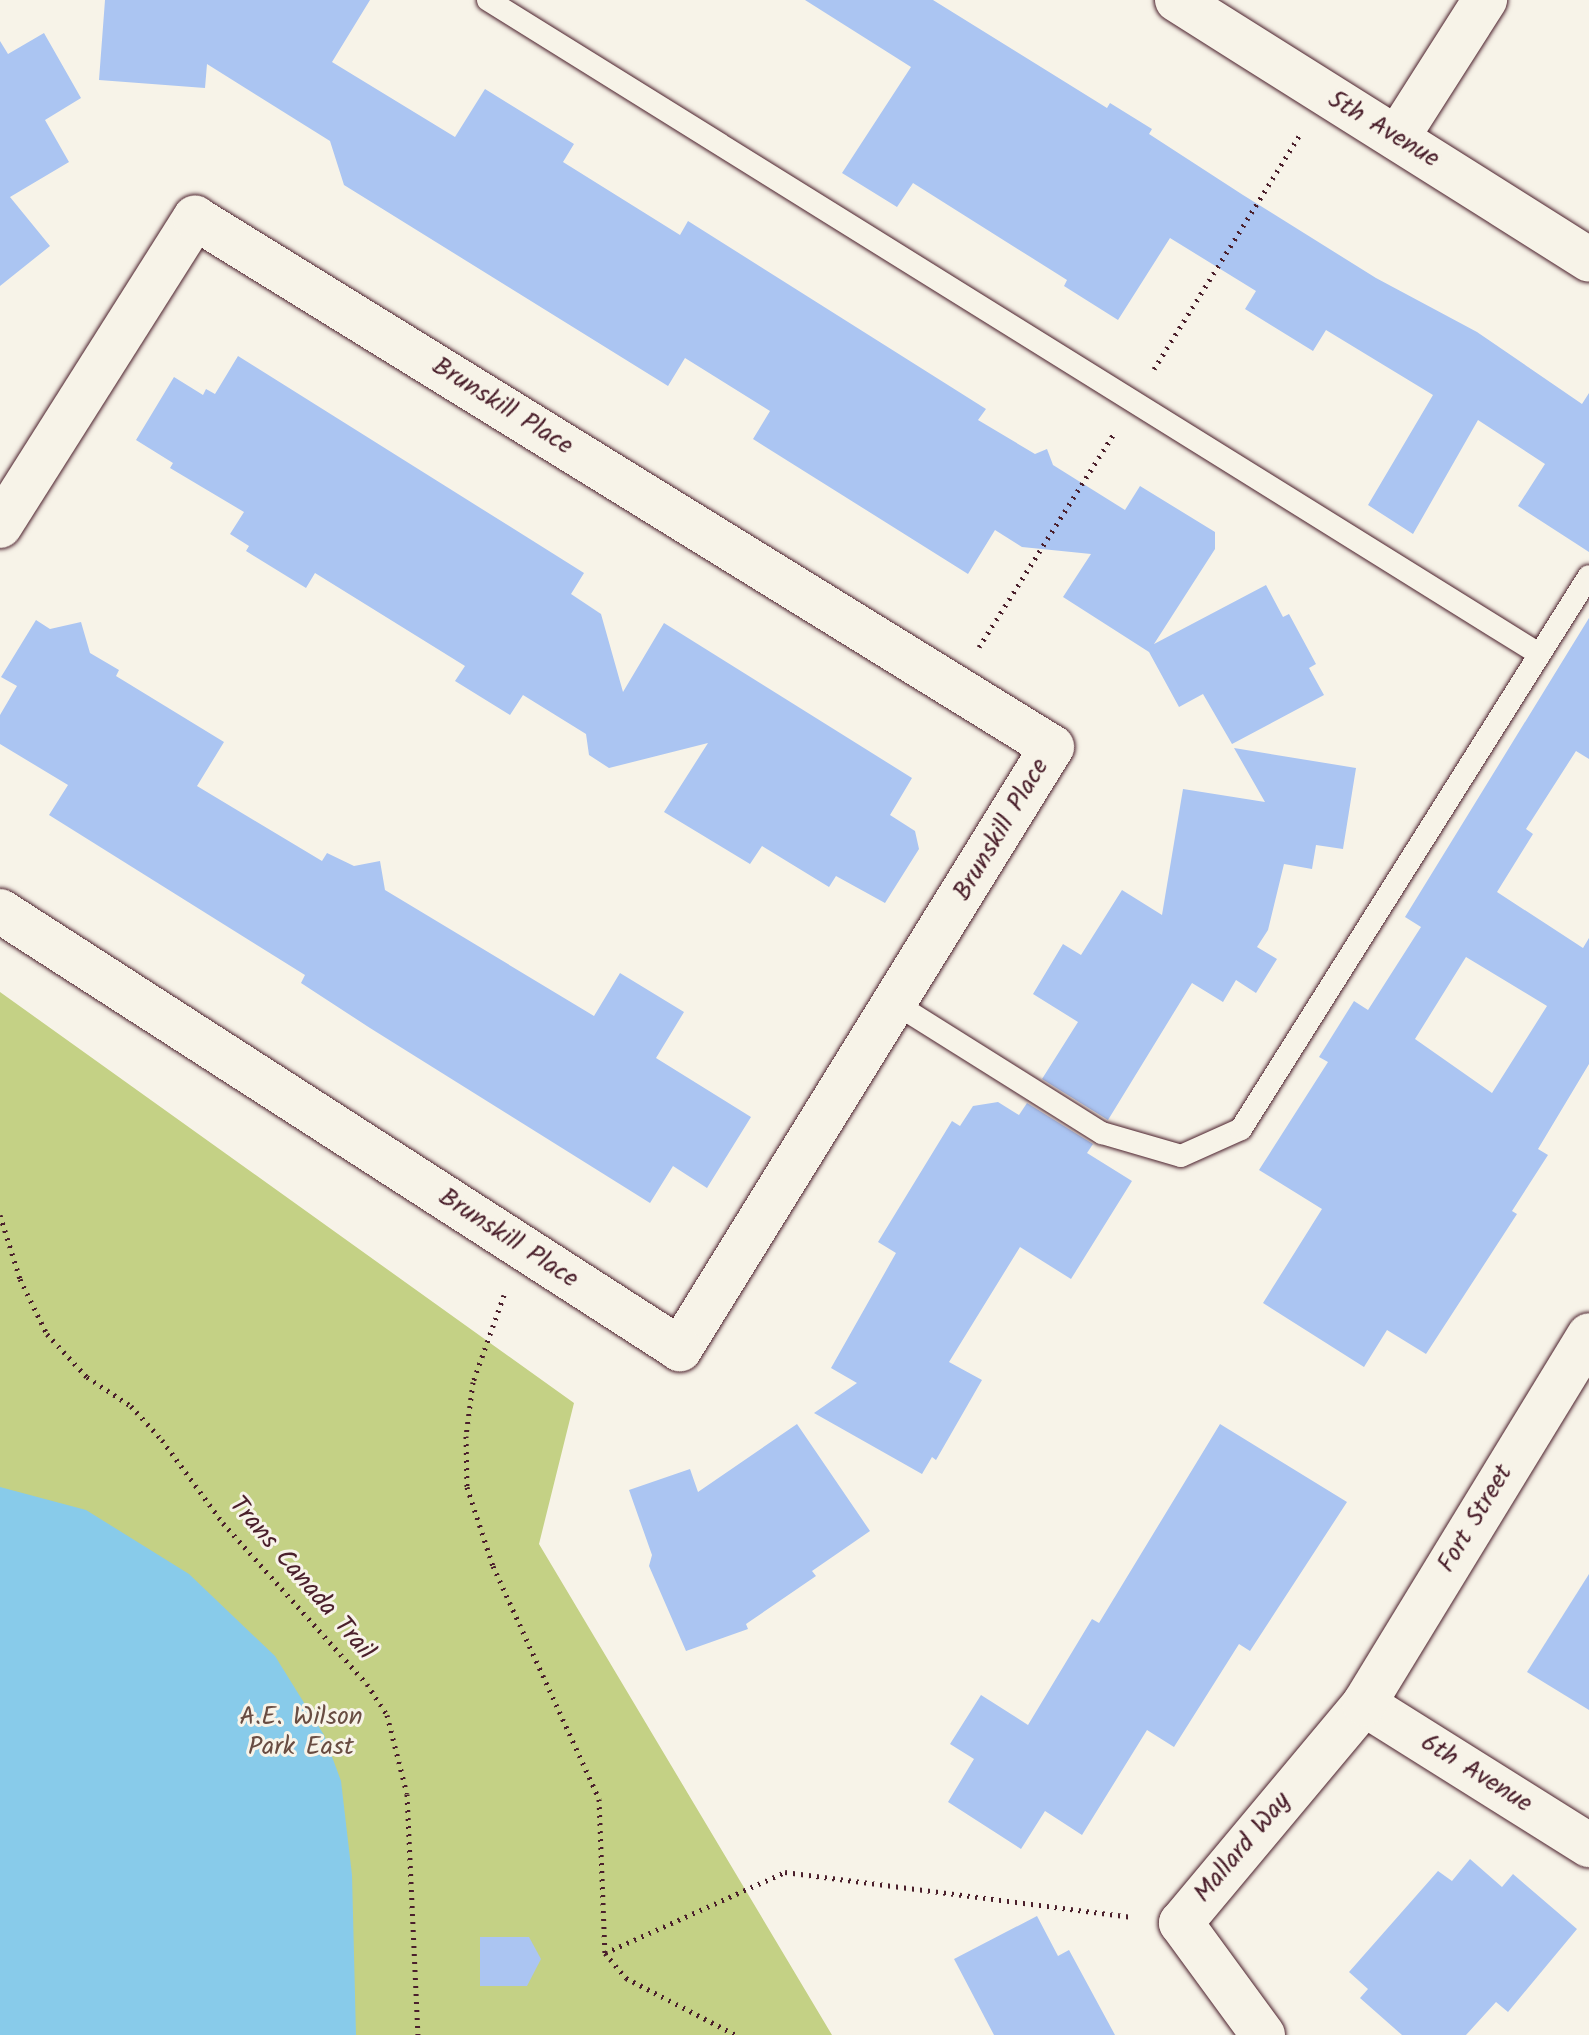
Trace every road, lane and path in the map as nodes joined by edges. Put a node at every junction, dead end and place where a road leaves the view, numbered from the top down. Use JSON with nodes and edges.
{"nodes":[{"id":1,"x":488,"y":0,"type":"edge"},
{"id":2,"x":1177,"y":0,"type":"edge"},
{"id":3,"x":1485,"y":0,"type":"edge"},
{"id":4,"x":1397,"y":138,"type":"junction"},
{"id":5,"x":1589,"y":259,"type":"edge"},
{"id":6,"x":0,"y":526,"type":"edge"},
{"id":7,"x":1589,"y":576,"type":"edge"},
{"id":8,"x":1539,"y":654,"type":"junction"},
{"id":9,"x":0,"y":911,"type":"edge"},
{"id":10,"x":896,"y":1004,"type":"junction"},
{"id":11,"x":0,"y":1215,"type":"edge"},
{"id":12,"x":530,"y":1253,"type":"junction"},
{"id":13,"x":1589,"y":1335,"type":"edge"},
{"id":14,"x":1364,"y":1704,"type":"junction"},
{"id":15,"x":1589,"y":1845,"type":"edge"},
{"id":16,"x":1181,"y":1923,"type":"junction"},
{"id":17,"x":605,"y":1953,"type":"junction"},
{"id":18,"x":418,"y":2035,"type":"edge"},
{"id":19,"x":736,"y":2035,"type":"edge"},
{"id":20,"x":1263,"y":2035,"type":"edge"}],
"edges":[{"from":1,"to":8,"type":"lane"},
{"from":2,"to":4,"type":"street","name":"5th Avenue"},
{"from":3,"to":4,"type":"street"},
{"from":4,"to":5,"type":"street","name":"5th Avenue"},
{"from":6,"to":10,"type":"street","name":"Brunskill Place"},
{"from":7,"to":8,"type":"lane"},
{"from":8,"to":10,"type":"lane"},
{"from":9,"to":12,"type":"street","name":"Brunskill Place"},
{"from":10,"to":12,"type":"street","name":"Brunskill Place"},
{"from":11,"to":18,"type":"path","name":"Trans Canada Trail"},
{"from":12,"to":17,"type":"path"},
{"from":13,"to":14,"type":"street","name":"Fort Street"},
{"from":14,"to":15,"type":"street","name":"6th Avenue"},
{"from":14,"to":16,"type":"street","name":"Mallard Way"},
{"from":16,"to":17,"type":"path"},
{"from":16,"to":20,"type":"street","name":"Mallard Way"},
{"from":17,"to":19,"type":"path"}]}
